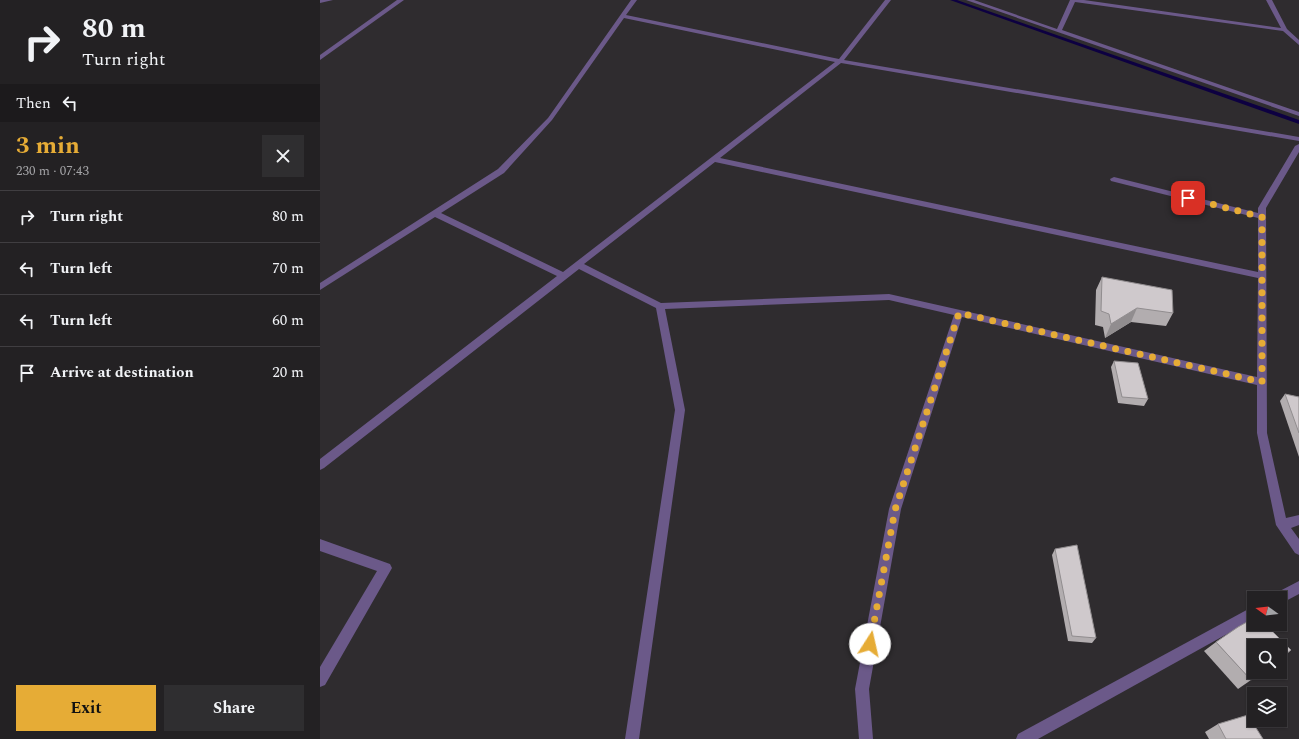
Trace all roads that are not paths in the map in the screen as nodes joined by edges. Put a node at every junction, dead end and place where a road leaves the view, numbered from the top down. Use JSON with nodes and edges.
{"nodes":[{"id":1,"x":330,"y":0,"type":"edge"},
{"id":2,"x":401,"y":0,"type":"edge"},
{"id":3,"x":634,"y":0,"type":"edge"},
{"id":4,"x":888,"y":0,"type":"edge"},
{"id":5,"x":969,"y":0,"type":"edge"},
{"id":6,"x":1073,"y":0,"type":"edge"},
{"id":7,"x":1270,"y":0,"type":"edge"},
{"id":8,"x":320,"y":1,"type":"edge"},
{"id":9,"x":623,"y":16,"type":"junction"},
{"id":10,"x":1285,"y":30,"type":"junction"},
{"id":11,"x":1059,"y":31,"type":"junction"},
{"id":12,"x":1299,"y":43,"type":"edge"},
{"id":13,"x":320,"y":58,"type":"edge"},
{"id":14,"x":840,"y":61,"type":"junction"},
{"id":15,"x":1299,"y":114,"type":"edge"},
{"id":16,"x":1299,"y":139,"type":"edge"},
{"id":17,"x":1299,"y":146,"type":"edge"},
{"id":18,"x":713,"y":160,"type":"junction"},
{"id":19,"x":1114,"y":179,"type":"dead end"},
{"id":20,"x":434,"y":213,"type":"junction"},
{"id":21,"x":1262,"y":217,"type":"junction"},
{"id":22,"x":578,"y":265,"type":"junction"},
{"id":23,"x":564,"y":276,"type":"junction"},
{"id":24,"x":1262,"y":276,"type":"junction"},
{"id":25,"x":320,"y":286,"type":"edge"},
{"id":26,"x":660,"y":306,"type":"junction"},
{"id":27,"x":959,"y":313,"type":"junction"},
{"id":28,"x":1262,"y":382,"type":"junction"},
{"id":29,"x":320,"y":465,"type":"edge"},
{"id":30,"x":1299,"y":520,"type":"edge"},
{"id":31,"x":1282,"y":525,"type":"junction"},
{"id":32,"x":320,"y":545,"type":"edge"},
{"id":33,"x":1299,"y":549,"type":"edge"},
{"id":34,"x":1299,"y":587,"type":"edge"},
{"id":35,"x":1287,"y":594,"type":"edge"},
{"id":36,"x":1247,"y":616,"type":"edge"},
{"id":37,"x":320,"y":680,"type":"edge"},
{"id":38,"x":632,"y":739,"type":"edge"},
{"id":39,"x":866,"y":739,"type":"edge"},
{"id":40,"x":1023,"y":739,"type":"edge"}],
"edges":[{"from":1,"to":8,"type":"street"},
{"from":2,"to":13,"type":"street"},
{"from":3,"to":9,"type":"street"},
{"from":4,"to":14,"type":"street"},
{"from":5,"to":11,"type":"street"},
{"from":6,"to":10,"type":"street"},
{"from":6,"to":11,"type":"street"},
{"from":7,"to":10,"type":"street"},
{"from":9,"to":14,"type":"street"},
{"from":9,"to":20,"type":"street"},
{"from":10,"to":12,"type":"street"},
{"from":11,"to":15,"type":"street"},
{"from":14,"to":16,"type":"street"},
{"from":14,"to":18,"type":"street"},
{"from":17,"to":21,"type":"street"},
{"from":18,"to":22,"type":"street"},
{"from":18,"to":24,"type":"street"},
{"from":19,"to":21,"type":"street"},
{"from":20,"to":23,"type":"street"},
{"from":20,"to":25,"type":"street"},
{"from":21,"to":24,"type":"street"},
{"from":22,"to":23,"type":"street"},
{"from":22,"to":26,"type":"street"},
{"from":23,"to":29,"type":"street"},
{"from":24,"to":28,"type":"street"},
{"from":26,"to":27,"type":"street"},
{"from":26,"to":38,"type":"street"},
{"from":27,"to":28,"type":"street"},
{"from":27,"to":39,"type":"street"},
{"from":28,"to":31,"type":"street"},
{"from":30,"to":31,"type":"street"},
{"from":31,"to":33,"type":"street"},
{"from":32,"to":37,"type":"street"},
{"from":34,"to":35,"type":"street"},
{"from":36,"to":40,"type":"street"}]}
